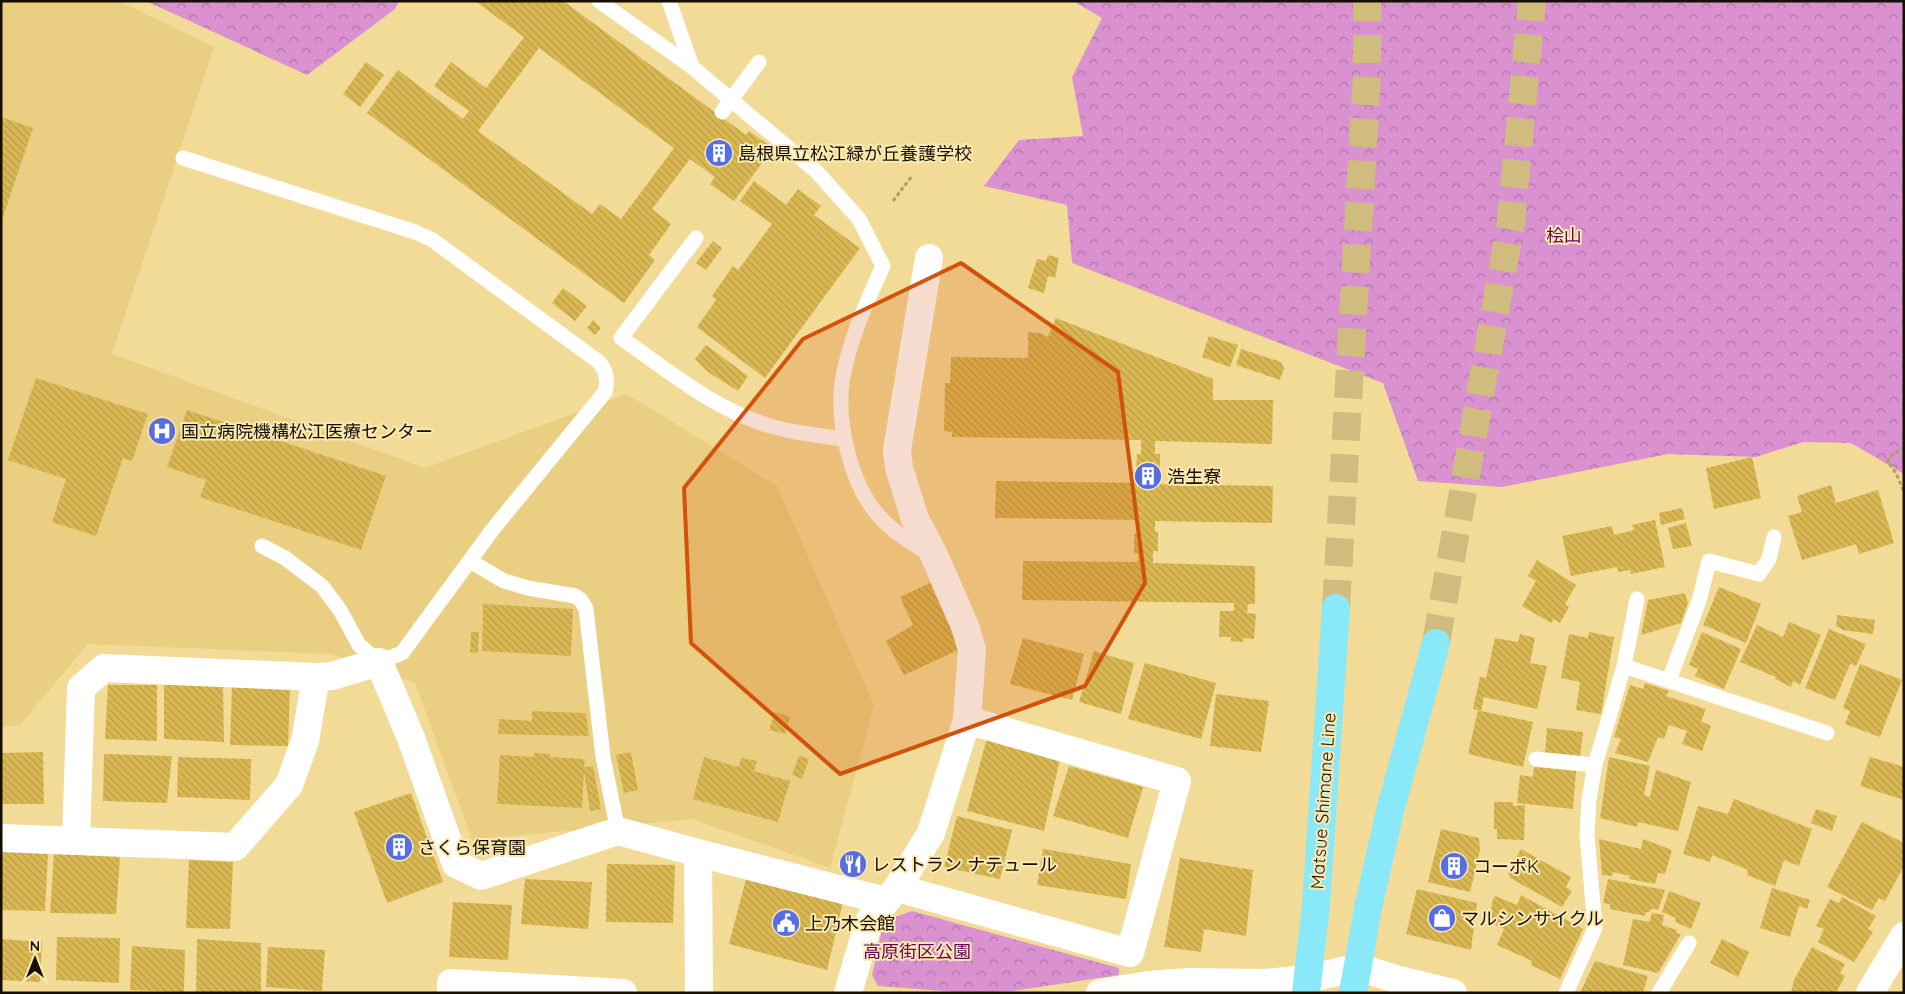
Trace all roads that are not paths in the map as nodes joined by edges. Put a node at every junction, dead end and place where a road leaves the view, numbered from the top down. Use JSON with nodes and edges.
{"nodes":[{"id":1,"x":599,"y":1,"type":"edge"},
{"id":2,"x":669,"y":1,"type":"edge"},
{"id":3,"x":759,"y":62,"type":"dead end"},
{"id":4,"x":692,"y":67,"type":"junction"},
{"id":5,"x":722,"y":112,"type":"dead end"},
{"id":6,"x":183,"y":158,"type":"dead end"},
{"id":7,"x":696,"y":238,"type":"dead end"},
{"id":8,"x":928,"y":258,"type":"dead end"},
{"id":9,"x":844,"y":439,"type":"junction"},
{"id":10,"x":1774,"y":537,"type":"dead end"},
{"id":11,"x":262,"y":546,"type":"dead end"},
{"id":12,"x":934,"y":556,"type":"junction"},
{"id":13,"x":470,"y":561,"type":"junction"},
{"id":14,"x":1637,"y":599,"type":"dead end"},
{"id":15,"x":1336,"y":608,"type":"tunnel mouth"},
{"id":16,"x":1436,"y":644,"type":"tunnel mouth"},
{"id":17,"x":379,"y":662,"type":"junction"},
{"id":18,"x":1624,"y":666,"type":"junction"},
{"id":19,"x":316,"y":676,"type":"junction"},
{"id":20,"x":1669,"y":680,"type":"junction"},
{"id":21,"x":967,"y":720,"type":"junction"},
{"id":22,"x":1827,"y":733,"type":"dead end"},
{"id":23,"x":1536,"y":759,"type":"dead end"},
{"id":24,"x":1595,"y":764,"type":"junction"},
{"id":25,"x":618,"y":831,"type":"junction"},
{"id":26,"x":1,"y":838,"type":"edge"},
{"id":27,"x":76,"y":840,"type":"junction"},
{"id":28,"x":698,"y":853,"type":"junction"},
{"id":29,"x":891,"y":894,"type":"junction"},
{"id":30,"x":1904,"y":936,"type":"edge"},
{"id":31,"x":1689,"y":943,"type":"dead end"},
{"id":32,"x":1356,"y":980,"type":"edge"},
{"id":33,"x":1307,"y":986,"type":"edge"},
{"id":34,"x":451,"y":993,"type":"edge"},
{"id":35,"x":623,"y":993,"type":"edge"},
{"id":36,"x":699,"y":993,"type":"edge"},
{"id":37,"x":848,"y":993,"type":"edge"},
{"id":38,"x":1100,"y":993,"type":"edge"},
{"id":39,"x":1453,"y":993,"type":"edge"},
{"id":40,"x":1566,"y":993,"type":"edge"},
{"id":41,"x":1659,"y":993,"type":"edge"},
{"id":42,"x":1870,"y":993,"type":"edge"}],
"edges":[{"from":1,"to":4,"type":"lane"},
{"from":2,"to":4,"type":"lane"},
{"from":3,"to":5,"type":"lane"},
{"from":4,"to":9,"type":"lane"},
{"from":6,"to":13,"type":"lane"},
{"from":7,"to":9,"type":"lane"},
{"from":8,"to":12,"type":"street"},
{"from":9,"to":12,"type":"lane"},
{"from":10,"to":20,"type":"lane"},
{"from":11,"to":17,"type":"lane"},
{"from":12,"to":21,"type":"street"},
{"from":13,"to":17,"type":"lane"},
{"from":13,"to":25,"type":"lane"},
{"from":14,"to":18,"type":"lane"},
{"from":15,"to":33,"type":"main road","name":"Matsue Shimane Line"},
{"from":16,"to":32,"type":"main road"},
{"from":17,"to":19,"type":"street"},
{"from":17,"to":25,"type":"street"},
{"from":18,"to":20,"type":"lane"},
{"from":18,"to":24,"type":"lane"},
{"from":19,"to":27,"type":"street"},
{"from":19,"to":27,"type":"street"},
{"from":20,"to":22,"type":"lane"},
{"from":21,"to":29,"type":"street"},
{"from":21,"to":29,"type":"street"},
{"from":23,"to":24,"type":"lane"},
{"from":24,"to":40,"type":"lane"},
{"from":25,"to":28,"type":"street"},
{"from":26,"to":27,"type":"street"},
{"from":28,"to":29,"type":"street"},
{"from":28,"to":36,"type":"street"},
{"from":29,"to":37,"type":"street"},
{"from":30,"to":42,"type":"street"},
{"from":31,"to":41,"type":"lane"},
{"from":32,"to":33,"type":"street"},
{"from":32,"to":39,"type":"street"},
{"from":33,"to":38,"type":"street"},
{"from":34,"to":35,"type":"street"}]}
